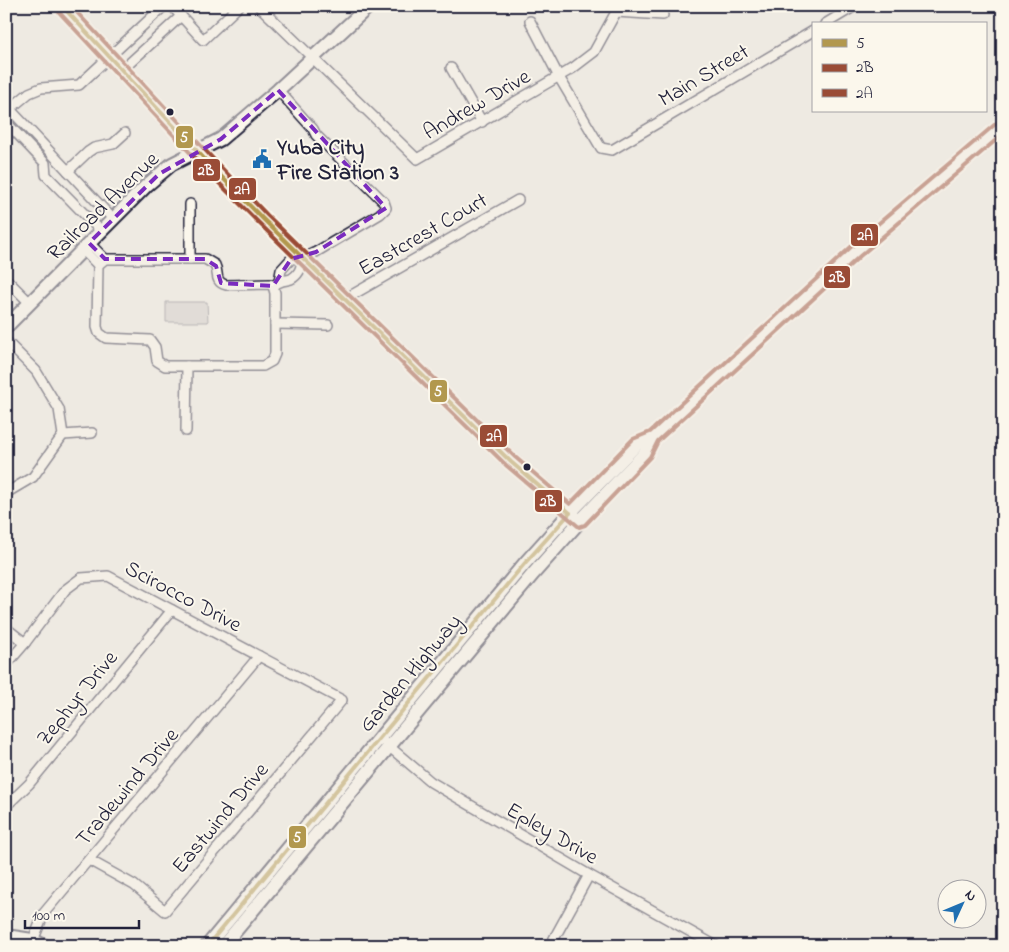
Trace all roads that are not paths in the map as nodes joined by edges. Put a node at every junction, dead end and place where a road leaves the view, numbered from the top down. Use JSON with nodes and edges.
{"nodes":[{"id":1,"x":62,"y":6,"type":"edge"},
{"id":2,"x":164,"y":6,"type":"edge"},
{"id":3,"x":172,"y":6,"type":"edge"},
{"id":4,"x":239,"y":6,"type":"edge"},
{"id":5,"x":259,"y":6,"type":"edge"},
{"id":6,"x":369,"y":6,"type":"edge"},
{"id":7,"x":855,"y":6,"type":"edge"},
{"id":8,"x":615,"y":9,"type":"edge"},
{"id":9,"x":663,"y":15,"type":"dead end"},
{"id":10,"x":181,"y":16,"type":"junction"},
{"id":11,"x":530,"y":21,"type":"dead end"},
{"id":12,"x":828,"y":22,"type":"edge"},
{"id":13,"x":812,"y":32,"type":"edge"},
{"id":14,"x":110,"y":57,"type":"junction"},
{"id":15,"x":313,"y":58,"type":"junction"},
{"id":16,"x":451,"y":68,"type":"dead end"},
{"id":17,"x":122,"y":70,"type":"junction"},
{"id":18,"x":559,"y":77,"type":"junction"},
{"id":19,"x":278,"y":90,"type":"junction"},
{"id":20,"x":8,"y":107,"type":"edge"},
{"id":21,"x":6,"y":122,"type":"edge"},
{"id":22,"x":482,"y":122,"type":"junction"},
{"id":23,"x":1003,"y":126,"type":"edge"},
{"id":24,"x":125,"y":133,"type":"dead end"},
{"id":25,"x":197,"y":151,"type":"junction"},
{"id":26,"x":68,"y":171,"type":"junction"},
{"id":27,"x":518,"y":200,"type":"dead end"},
{"id":28,"x":190,"y":204,"type":"dead end"},
{"id":29,"x":113,"y":219,"type":"junction"},
{"id":30,"x":102,"y":230,"type":"junction"},
{"id":31,"x":86,"y":246,"type":"junction"},
{"id":32,"x":304,"y":258,"type":"junction"},
{"id":33,"x":190,"y":259,"type":"junction"},
{"id":34,"x":101,"y":262,"type":"junction"},
{"id":35,"x":6,"y":278,"type":"edge"},
{"id":36,"x":276,"y":284,"type":"junction"},
{"id":37,"x":345,"y":299,"type":"junction"},
{"id":38,"x":30,"y":303,"type":"junction"},
{"id":39,"x":275,"y":324,"type":"junction"},
{"id":40,"x":328,"y":325,"type":"dead end"},
{"id":41,"x":6,"y":327,"type":"edge"},
{"id":42,"x":6,"y":341,"type":"edge"},
{"id":43,"x":187,"y":366,"type":"junction"},
{"id":44,"x":186,"y":431,"type":"dead end"},
{"id":45,"x":92,"y":433,"type":"dead end"},
{"id":46,"x":63,"y":435,"type":"junction"},
{"id":47,"x":6,"y":493,"type":"edge"},
{"id":48,"x":575,"y":517,"type":"junction"},
{"id":49,"x":172,"y":610,"type":"junction"},
{"id":50,"x":6,"y":628,"type":"edge"},
{"id":51,"x":25,"y":643,"type":"junction"},
{"id":52,"x":259,"y":656,"type":"junction"},
{"id":53,"x":6,"y":665,"type":"edge"},
{"id":54,"x":342,"y":700,"type":"joint"},
{"id":55,"x":384,"y":742,"type":"junction"},
{"id":56,"x":6,"y":806,"type":"edge"},
{"id":57,"x":88,"y":860,"type":"junction"},
{"id":58,"x":589,"y":875,"type":"junction"},
{"id":59,"x":6,"y":936,"type":"edge"},
{"id":60,"x":32,"y":943,"type":"edge"},
{"id":61,"x":45,"y":946,"type":"edge"},
{"id":62,"x":207,"y":946,"type":"edge"},
{"id":63,"x":223,"y":946,"type":"edge"},
{"id":64,"x":550,"y":946,"type":"edge"},
{"id":65,"x":716,"y":946,"type":"edge"}],
"edges":[{"from":1,"to":14,"type":"main road"},
{"from":2,"to":14,"type":"street"},
{"from":3,"to":10,"type":"street"},
{"from":4,"to":10,"type":"street"},
{"from":5,"to":15,"type":"street","name":"Andrew Drive"},
{"from":6,"to":15,"type":"main road","name":"Railroad Avenue"},
{"from":7,"to":12,"type":"street"},
{"from":8,"to":9,"type":"street"},
{"from":8,"to":18,"type":"street","name":"Andrew Drive"},
{"from":10,"to":17,"type":"street"},
{"from":11,"to":18,"type":"street"},
{"from":13,"to":18,"type":"street","name":"Main Street"},
{"from":14,"to":17,"type":"main road"},
{"from":14,"to":20,"type":"street"},
{"from":15,"to":19,"type":"main road","name":"Railroad Avenue"},
{"from":15,"to":22,"type":"street","name":"Andrew Drive"},
{"from":16,"to":22,"type":"street"},
{"from":17,"to":25,"type":"main road"},
{"from":18,"to":22,"type":"street","name":"Andrew Drive"},
{"from":19,"to":25,"type":"main road","name":"Railroad Avenue"},
{"from":19,"to":32,"type":"street"},
{"from":20,"to":26,"type":"street"},
{"from":21,"to":30,"type":"street"},
{"from":23,"to":48,"type":"main road","name":"Garden Highway"},
{"from":24,"to":26,"type":"street"},
{"from":25,"to":29,"type":"main road","name":"Railroad Avenue"},
{"from":25,"to":32,"type":"main road"},
{"from":26,"to":29,"type":"street"},
{"from":27,"to":37,"type":"street","name":"Eastcrest Court"},
{"from":28,"to":33,"type":"street"},
{"from":29,"to":30,"type":"main road","name":"Railroad Avenue"},
{"from":30,"to":31,"type":"main road","name":"Railroad Avenue"},
{"from":31,"to":34,"type":"street"},
{"from":31,"to":38,"type":"main road","name":"Railroad Avenue"},
{"from":32,"to":36,"type":"street"},
{"from":32,"to":36,"type":"street"},
{"from":32,"to":37,"type":"main road"},
{"from":33,"to":34,"type":"street"},
{"from":33,"to":36,"type":"street"},
{"from":34,"to":43,"type":"street"},
{"from":35,"to":38,"type":"street"},
{"from":36,"to":39,"type":"street"},
{"from":37,"to":48,"type":"main road"},
{"from":38,"to":41,"type":"main road","name":"Railroad Avenue"},
{"from":39,"to":40,"type":"street"},
{"from":39,"to":43,"type":"street"},
{"from":42,"to":46,"type":"street"},
{"from":43,"to":44,"type":"street"},
{"from":45,"to":46,"type":"street"},
{"from":46,"to":47,"type":"street"},
{"from":48,"to":55,"type":"main road","name":"Garden Highway"},
{"from":49,"to":51,"type":"street","name":"Scirocco Drive"},
{"from":49,"to":52,"type":"street","name":"Scirocco Drive"},
{"from":49,"to":56,"type":"street","name":"Zephyr Drive"},
{"from":50,"to":51,"type":"street"},
{"from":51,"to":53,"type":"street","name":"Scirocco Drive"},
{"from":52,"to":54,"type":"street","name":"Scirocco Drive"},
{"from":52,"to":57,"type":"street","name":"Tradewind Drive"},
{"from":54,"to":57,"type":"street","name":"Eastwind Drive"},
{"from":55,"to":58,"type":"street","name":"Epley Drive"},
{"from":55,"to":62,"type":"main road","name":"Garden Highway"},
{"from":55,"to":63,"type":"main road","name":"Garden Highway"},
{"from":57,"to":60,"type":"street","name":"Tradewind Drive"},
{"from":58,"to":64,"type":"street"},
{"from":58,"to":65,"type":"street","name":"Epley Drive"},
{"from":59,"to":60,"type":"main road"},
{"from":60,"to":61,"type":"main road"}]}
